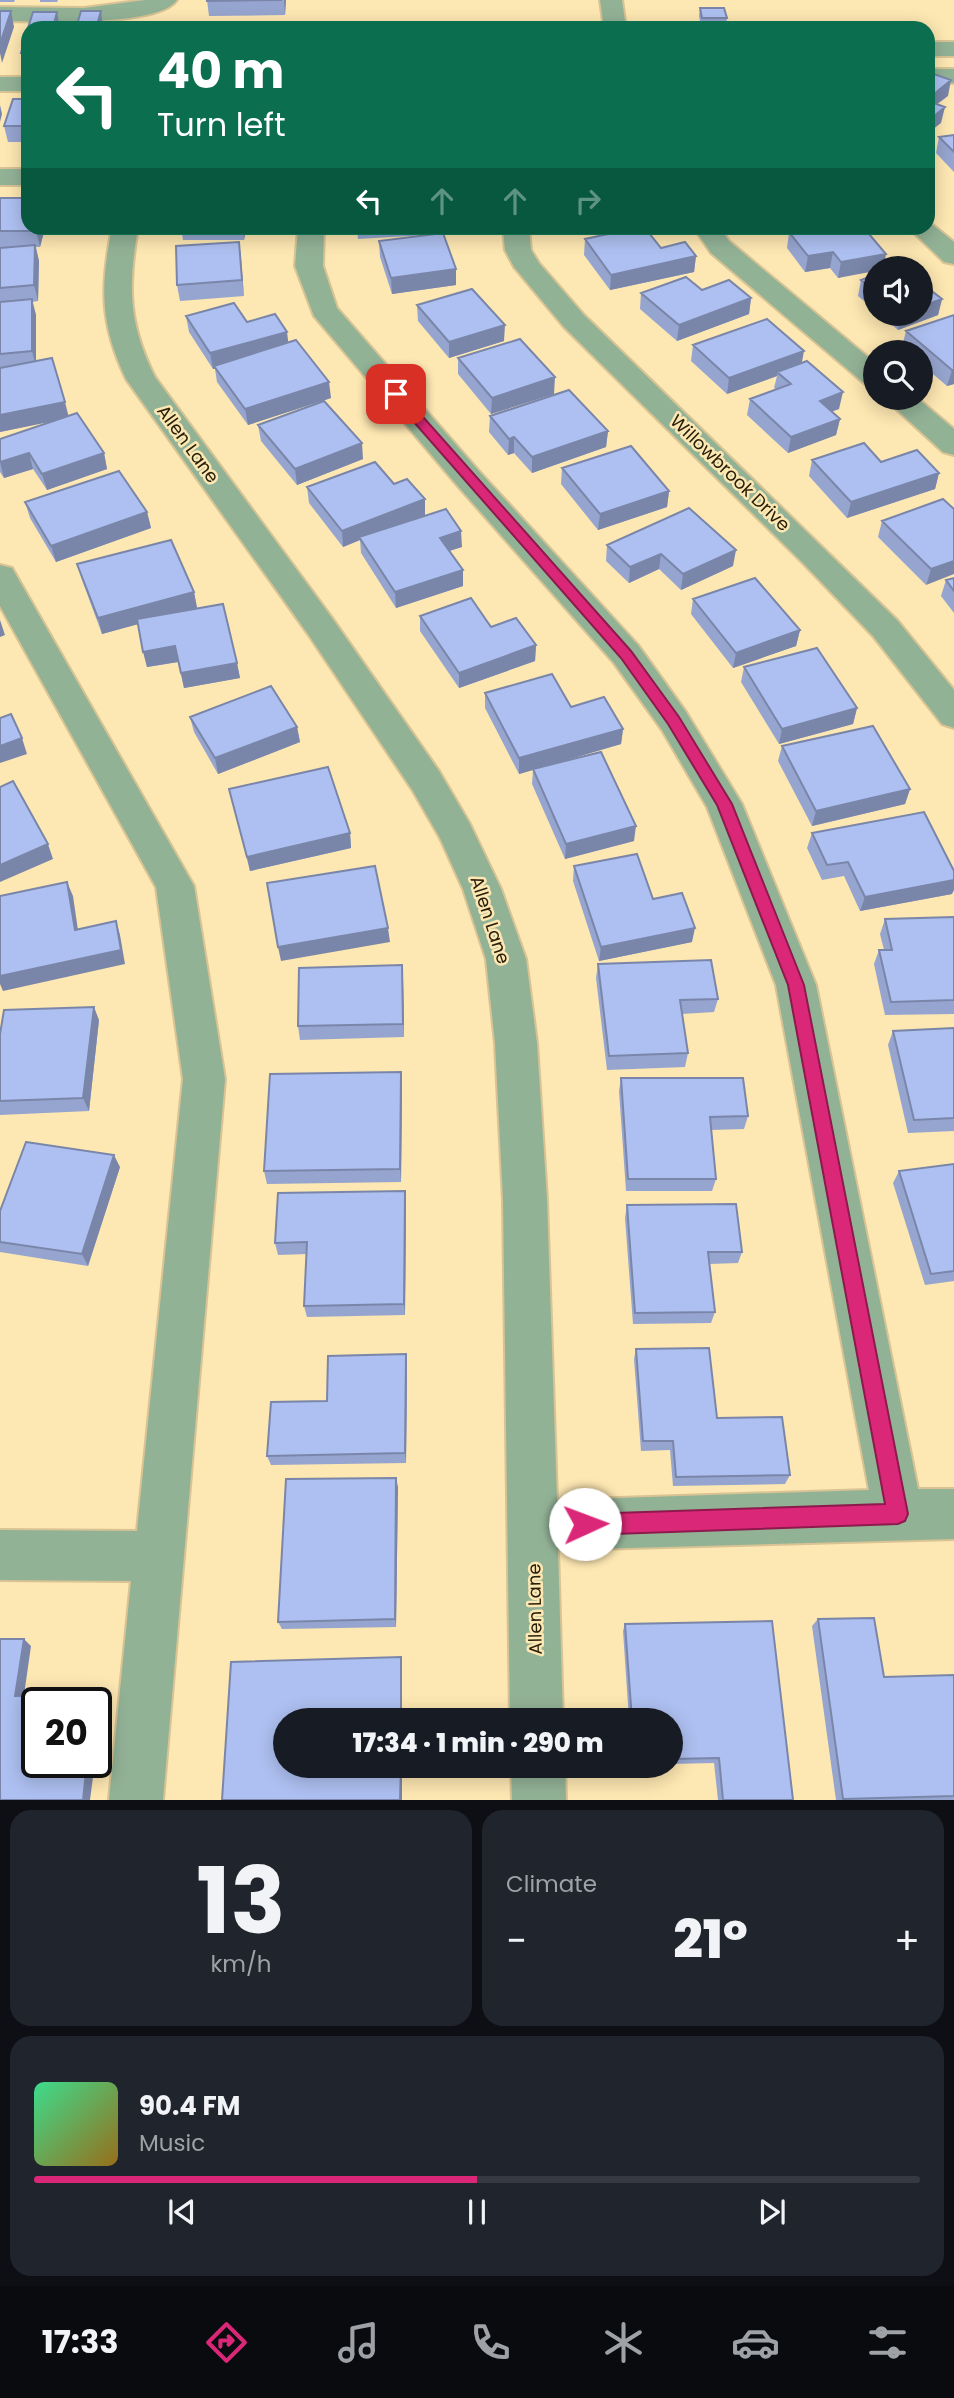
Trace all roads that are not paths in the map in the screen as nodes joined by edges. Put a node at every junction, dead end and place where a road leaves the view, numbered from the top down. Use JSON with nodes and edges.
{"nodes":[{"id":1,"x":166,"y":0,"type":"edge"},
{"id":2,"x":611,"y":0,"type":"edge"},
{"id":3,"x":0,"y":14,"type":"edge"},
{"id":4,"x":614,"y":21,"type":"edge"},
{"id":5,"x":935,"y":49,"type":"edge"},
{"id":6,"x":954,"y":49,"type":"edge"},
{"id":7,"x":935,"y":76,"type":"edge"},
{"id":8,"x":954,"y":76,"type":"edge"},
{"id":9,"x":21,"y":84,"type":"edge"},
{"id":10,"x":0,"y":85,"type":"edge"},
{"id":11,"x":0,"y":177,"type":"edge"},
{"id":12,"x":21,"y":177,"type":"edge"},
{"id":13,"x":124,"y":235,"type":"edge"},
{"id":14,"x":311,"y":235,"type":"edge"},
{"id":15,"x":517,"y":235,"type":"edge"},
{"id":16,"x":710,"y":235,"type":"edge"},
{"id":17,"x":930,"y":235,"type":"edge"},
{"id":18,"x":954,"y":256,"type":"edge"},
{"id":19,"x":863,"y":368,"type":"edge"},
{"id":20,"x":913,"y":410,"type":"edge"},
{"id":21,"x":954,"y":445,"type":"edge"},
{"id":22,"x":0,"y":576,"type":"edge"},
{"id":23,"x":954,"y":715,"type":"edge"},
{"id":24,"x":898,"y":1514,"type":"junction"},
{"id":25,"x":954,"y":1514,"type":"edge"},
{"id":26,"x":533,"y":1526,"type":"junction"},
{"id":27,"x":0,"y":1555,"type":"edge"},
{"id":28,"x":159,"y":1556,"type":"junction"},
{"id":29,"x":537,"y":1708,"type":"edge"},
{"id":30,"x":538,"y":1778,"type":"edge"},
{"id":31,"x":136,"y":1800,"type":"edge"},
{"id":32,"x":539,"y":1800,"type":"edge"}],
"edges":[{"from":1,"to":3,"type":"street"},
{"from":2,"to":4,"type":"street"},
{"from":5,"to":6,"type":"street"},
{"from":7,"to":8,"type":"street"},
{"from":9,"to":10,"type":"street"},
{"from":11,"to":12,"type":"street"},
{"from":13,"to":26,"type":"street","name":"Allen Lane"},
{"from":14,"to":24,"type":"street"},
{"from":15,"to":23,"type":"street","name":"Willowbrook Drive"},
{"from":16,"to":19,"type":"street"},
{"from":17,"to":18,"type":"street"},
{"from":20,"to":21,"type":"street"},
{"from":22,"to":28,"type":"street"},
{"from":24,"to":25,"type":"street"},
{"from":24,"to":26,"type":"street"},
{"from":26,"to":29,"type":"street","name":"Allen Lane"},
{"from":27,"to":28,"type":"street"},
{"from":28,"to":31,"type":"street"},
{"from":30,"to":32,"type":"street"}]}
